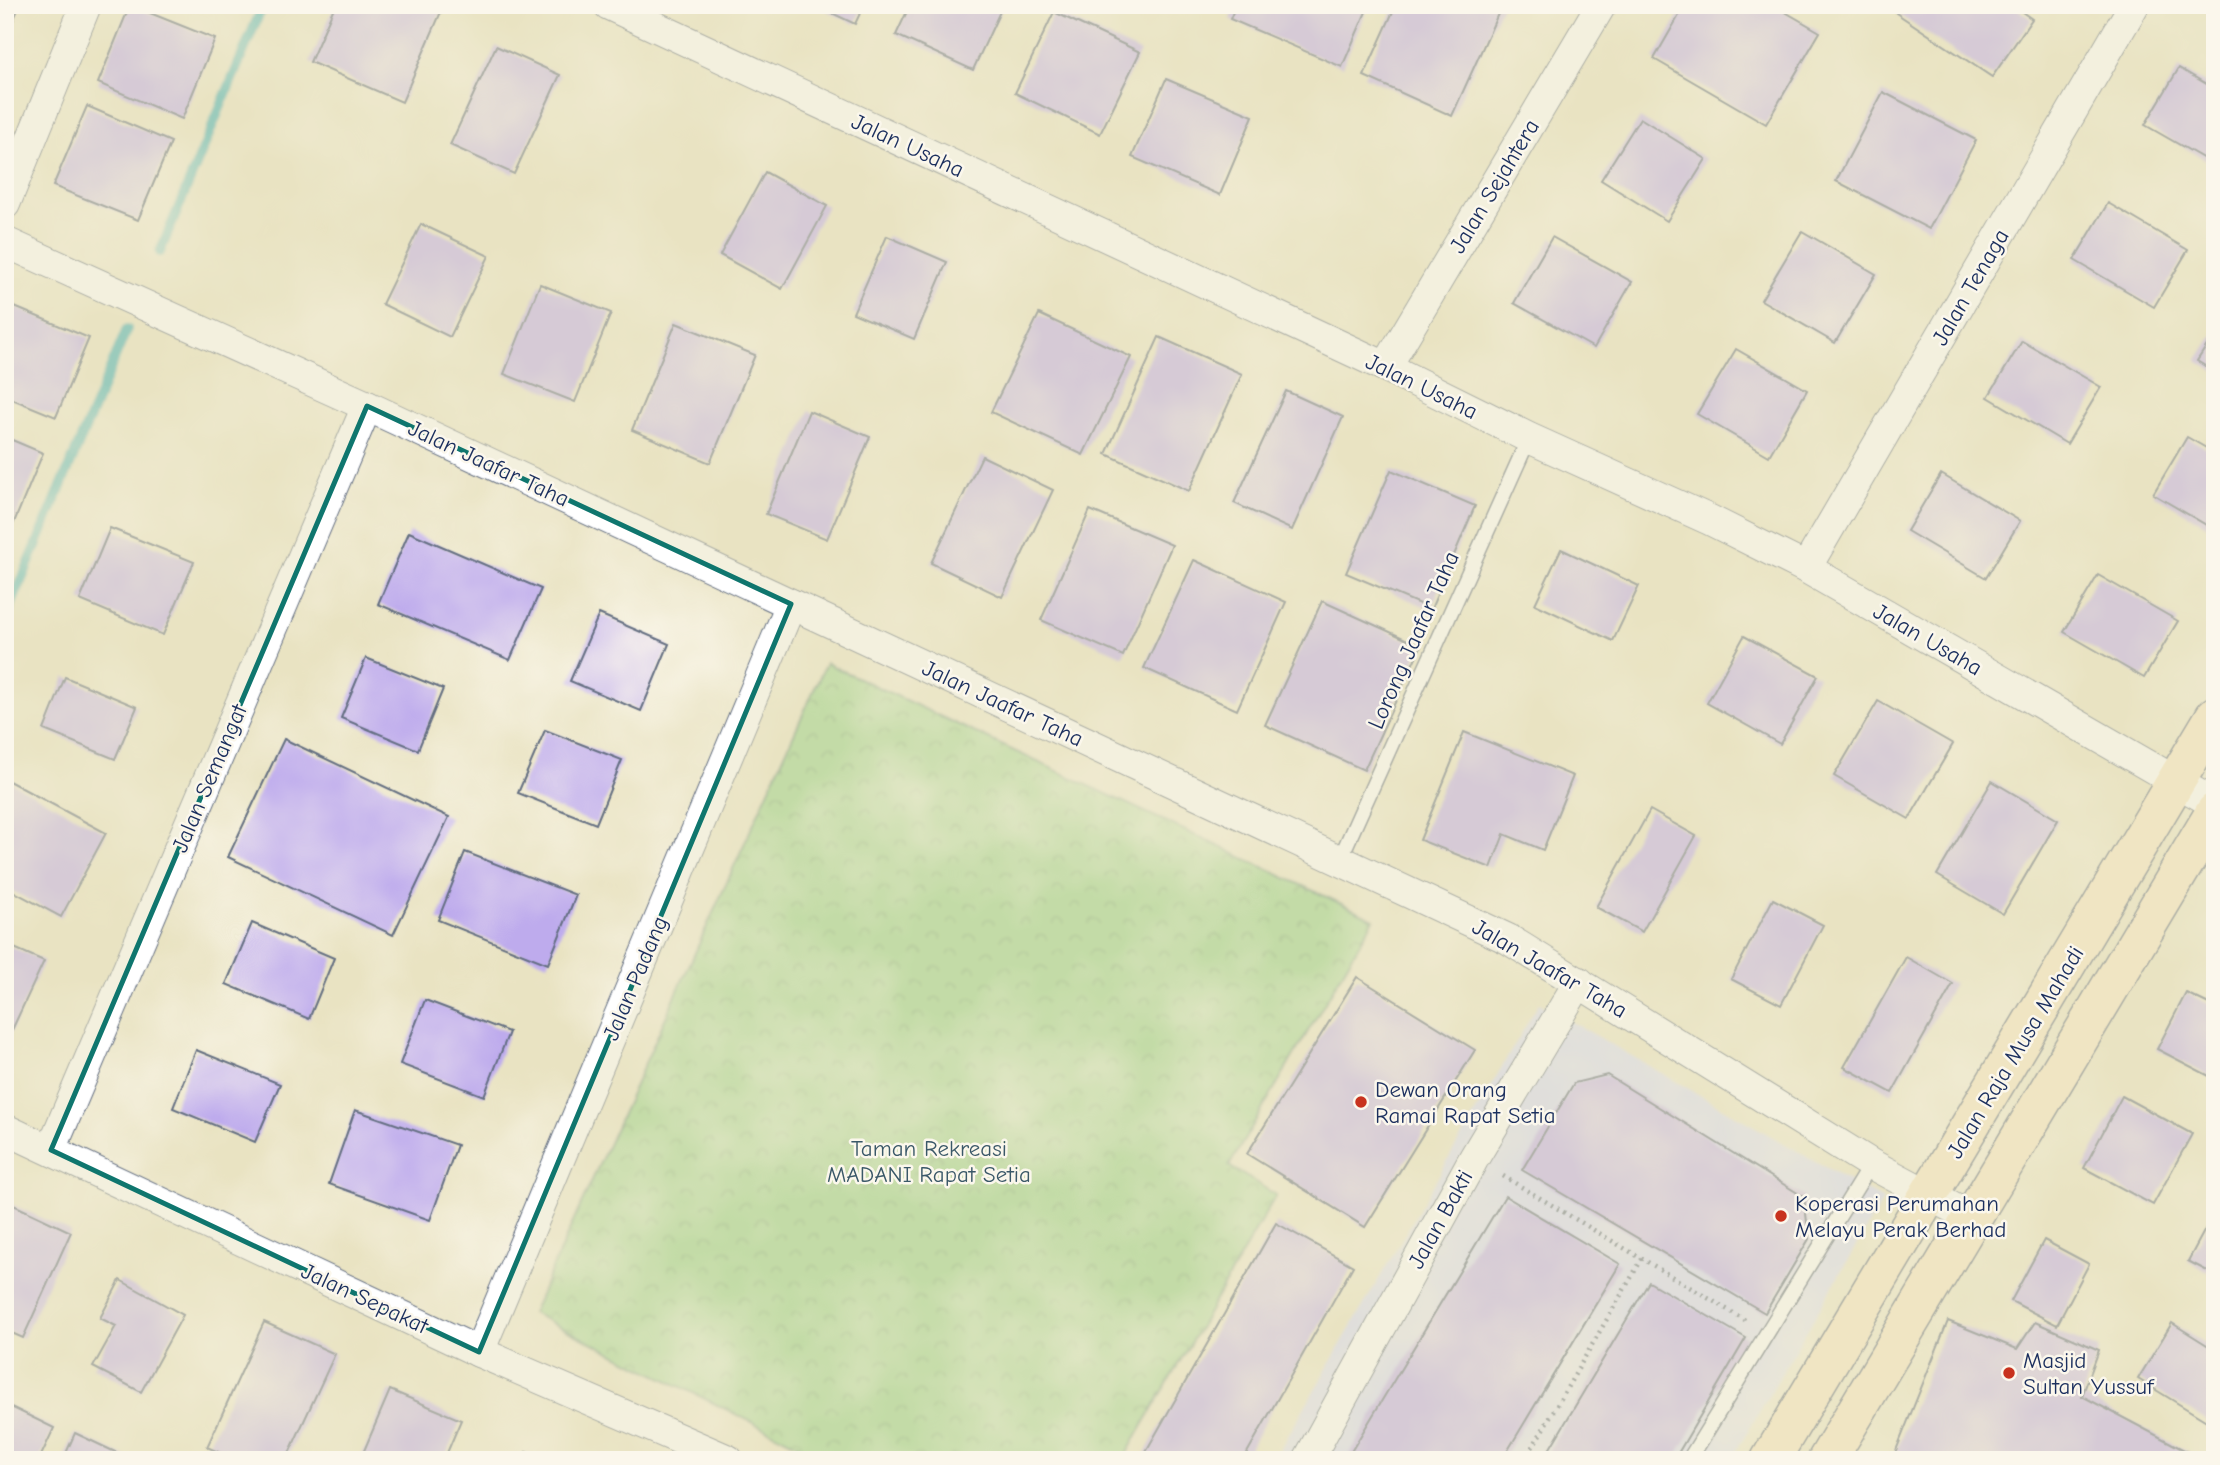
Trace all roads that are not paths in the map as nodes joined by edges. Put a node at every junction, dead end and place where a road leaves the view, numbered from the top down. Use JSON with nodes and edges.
{"nodes":[{"id":1,"x":86,"y":5,"type":"edge"},
{"id":2,"x":609,"y":5,"type":"edge"},
{"id":3,"x":1601,"y":5,"type":"edge"},
{"id":4,"x":2134,"y":5,"type":"edge"},
{"id":5,"x":5,"y":204,"type":"edge"},
{"id":6,"x":5,"y":242,"type":"edge"},
{"id":7,"x":1386,"y":367,"type":"junction"},
{"id":8,"x":367,"y":406,"type":"junction"},
{"id":9,"x":1529,"y":438,"type":"junction"},
{"id":10,"x":1806,"y":568,"type":"junction"},
{"id":11,"x":791,"y":604,"type":"junction"},
{"id":12,"x":2215,"y":716,"type":"edge"},
{"id":13,"x":2175,"y":783,"type":"junction"},
{"id":14,"x":2215,"y":804,"type":"edge"},
{"id":15,"x":2215,"y":812,"type":"edge"},
{"id":16,"x":1339,"y":861,"type":"junction"},
{"id":17,"x":1578,"y":982,"type":"junction"},
{"id":18,"x":5,"y":1129,"type":"edge"},
{"id":19,"x":51,"y":1150,"type":"junction"},
{"id":20,"x":1871,"y":1164,"type":"junction"},
{"id":21,"x":1929,"y":1195,"type":"junction"},
{"id":22,"x":1972,"y":1218,"type":"junction"},
{"id":23,"x":479,"y":1352,"type":"junction"},
{"id":24,"x":728,"y":1460,"type":"edge"},
{"id":25,"x":1308,"y":1460,"type":"edge"},
{"id":26,"x":1689,"y":1460,"type":"edge"},
{"id":27,"x":1770,"y":1460,"type":"edge"},
{"id":28,"x":1827,"y":1460,"type":"edge"}],
"edges":[{"from":1,"to":5,"type":"street"},
{"from":2,"to":7,"type":"street","name":"Jalan Usaha"},
{"from":3,"to":7,"type":"street","name":"Jalan Sejahtera"},
{"from":4,"to":10,"type":"street","name":"Jalan Tenaga"},
{"from":6,"to":8,"type":"street","name":"Jalan Jaafar Taha"},
{"from":7,"to":9,"type":"street","name":"Jalan Usaha"},
{"from":8,"to":11,"type":"street","name":"Jalan Jaafar Taha"},
{"from":8,"to":19,"type":"street","name":"Jalan Semangat"},
{"from":9,"to":10,"type":"street","name":"Jalan Usaha"},
{"from":9,"to":16,"type":"lane","name":"Lorong Jaafar Taha"},
{"from":10,"to":13,"type":"street","name":"Jalan Usaha"},
{"from":11,"to":16,"type":"street","name":"Jalan Jaafar Taha"},
{"from":11,"to":23,"type":"street","name":"Jalan Padang"},
{"from":12,"to":13,"type":"main road","name":"Jalan Raja Musa Mahadi"},
{"from":13,"to":14,"type":"street","name":"Jalan Usaha"},
{"from":13,"to":21,"type":"main road","name":"Jalan Raja Musa Mahadi"},
{"from":15,"to":22,"type":"main road","name":"Jalan Raja Musa Mahadi"},
{"from":16,"to":17,"type":"street","name":"Jalan Jaafar Taha"},
{"from":17,"to":20,"type":"street","name":"Jalan Jaafar Taha"},
{"from":17,"to":25,"type":"street","name":"Jalan Bakti"},
{"from":18,"to":19,"type":"street","name":"Jalan Sepakat"},
{"from":19,"to":23,"type":"street","name":"Jalan Sepakat"},
{"from":20,"to":21,"type":"street","name":"Jalan Jaafar Taha"},
{"from":20,"to":26,"type":"lane"},
{"from":21,"to":22,"type":"street","name":"Jalan Jaafar Taha"},
{"from":21,"to":27,"type":"main road","name":"Jalan Raja Musa Mahadi"},
{"from":22,"to":28,"type":"main road","name":"Jalan Raja Musa Mahadi"},
{"from":23,"to":24,"type":"street","name":"Jalan Sepakat"}]}
